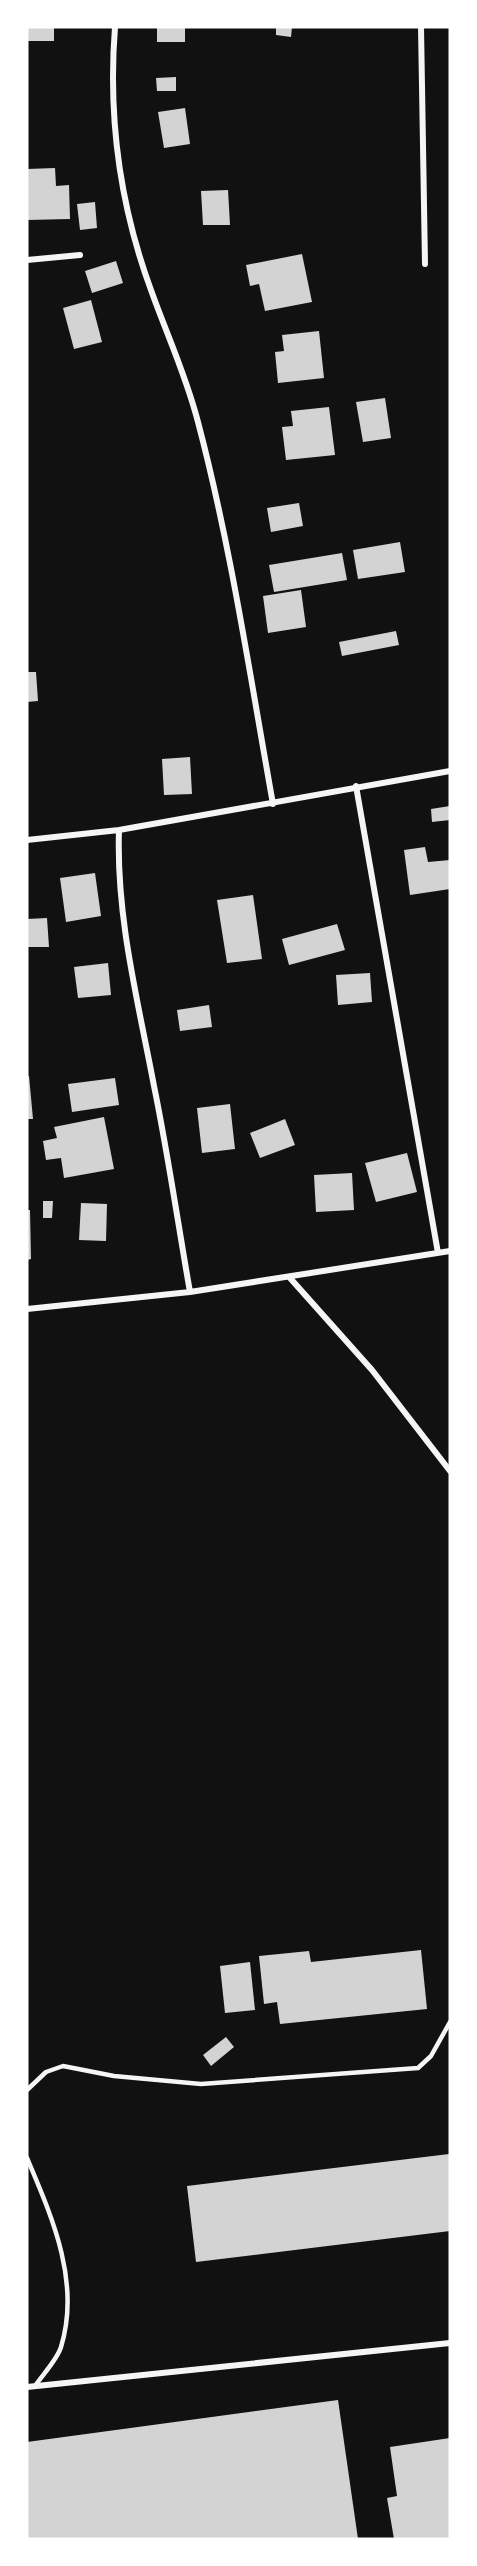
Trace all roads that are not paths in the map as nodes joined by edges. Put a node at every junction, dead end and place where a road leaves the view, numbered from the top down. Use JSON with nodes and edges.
{"nodes":[{"id":1,"x":115,"y":27,"type":"edge"},
{"id":2,"x":421,"y":27,"type":"edge"},
{"id":3,"x":80,"y":255,"type":"dead end"},
{"id":4,"x":27,"y":260,"type":"edge"},
{"id":5,"x":424,"y":264,"type":"dead end"},
{"id":6,"x":450,"y":771,"type":"edge"},
{"id":7,"x":356,"y":786,"type":"junction"},
{"id":8,"x":273,"y":804,"type":"junction"},
{"id":9,"x":119,"y":830,"type":"junction"},
{"id":10,"x":27,"y":840,"type":"edge"},
{"id":11,"x":450,"y":1251,"type":"edge"},
{"id":12,"x":438,"y":1253,"type":"junction"},
{"id":13,"x":290,"y":1278,"type":"junction"},
{"id":14,"x":190,"y":1292,"type":"junction"},
{"id":15,"x":27,"y":1309,"type":"edge"},
{"id":16,"x":450,"y":1471,"type":"edge"},
{"id":17,"x":450,"y":2022,"type":"edge"},
{"id":18,"x":27,"y":2090,"type":"edge"},
{"id":19,"x":27,"y":2158,"type":"edge"},
{"id":20,"x":450,"y":2343,"type":"edge"},
{"id":21,"x":35,"y":2386,"type":"junction"},
{"id":22,"x":27,"y":2387,"type":"edge"}],
"edges":[{"from":1,"to":8,"type":"street"},
{"from":2,"to":5,"type":"street"},
{"from":3,"to":4,"type":"street"},
{"from":6,"to":7,"type":"street"},
{"from":7,"to":8,"type":"street"},
{"from":7,"to":12,"type":"street"},
{"from":8,"to":9,"type":"street"},
{"from":9,"to":10,"type":"street"},
{"from":9,"to":14,"type":"street"},
{"from":11,"to":12,"type":"street"},
{"from":12,"to":13,"type":"street"},
{"from":13,"to":14,"type":"street"},
{"from":13,"to":16,"type":"street"},
{"from":14,"to":15,"type":"street"},
{"from":17,"to":18,"type":"lane"},
{"from":19,"to":21,"type":"lane"},
{"from":20,"to":21,"type":"street"},
{"from":21,"to":22,"type":"street"}]}
